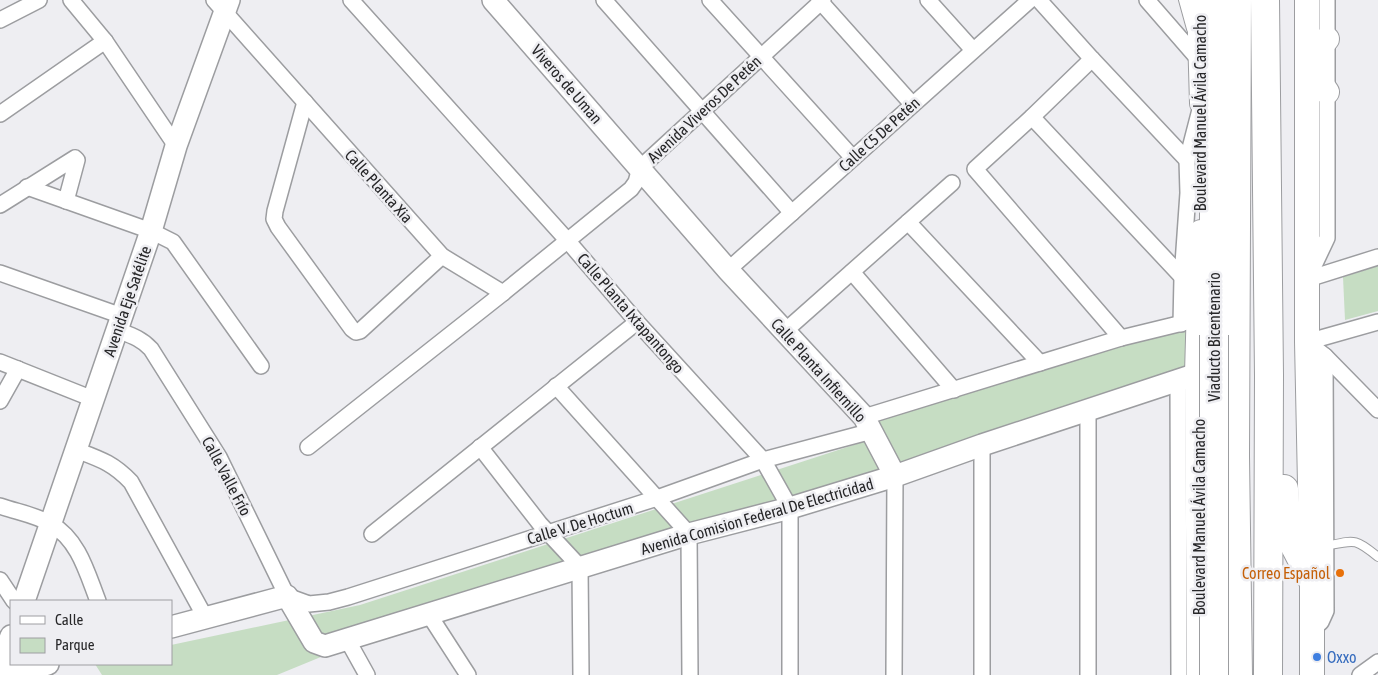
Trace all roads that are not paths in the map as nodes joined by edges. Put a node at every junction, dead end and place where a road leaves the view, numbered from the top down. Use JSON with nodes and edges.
{"nodes":[{"id":1,"x":38,"y":0,"type":"edge"},
{"id":2,"x":71,"y":0,"type":"edge"},
{"id":3,"x":351,"y":0,"type":"edge"},
{"id":4,"x":493,"y":0,"type":"edge"},
{"id":5,"x":604,"y":0,"type":"edge"},
{"id":6,"x":710,"y":0,"type":"edge"},
{"id":7,"x":928,"y":0,"type":"edge"},
{"id":8,"x":1030,"y":0,"type":"edge"},
{"id":9,"x":1039,"y":0,"type":"edge"},
{"id":10,"x":1147,"y":0,"type":"edge"},
{"id":11,"x":1183,"y":0,"type":"edge"},
{"id":12,"x":1199,"y":0,"type":"edge"},
{"id":13,"x":1214,"y":0,"type":"edge"},
{"id":14,"x":1237,"y":0,"type":"edge"},
{"id":15,"x":1265,"y":0,"type":"edge"},
{"id":16,"x":1306,"y":0,"type":"edge"},
{"id":17,"x":1327,"y":0,"type":"edge"},
{"id":18,"x":821,"y":1,"type":"edge"},
{"id":19,"x":223,"y":4,"type":"edge"},
{"id":20,"x":0,"y":20,"type":"edge"},
{"id":21,"x":1327,"y":39,"type":"junction"},
{"id":22,"x":105,"y":41,"type":"junction"},
{"id":23,"x":973,"y":50,"type":"junction"},
{"id":24,"x":760,"y":56,"type":"junction"},
{"id":25,"x":1200,"y":58,"type":"junction"},
{"id":26,"x":1092,"y":59,"type":"junction"},
{"id":27,"x":1307,"y":63,"type":"junction"},
{"id":28,"x":1327,"y":92,"type":"junction"},
{"id":29,"x":305,"y":102,"type":"junction"},
{"id":30,"x":1202,"y":102,"type":"junction"},
{"id":31,"x":912,"y":104,"type":"junction"},
{"id":32,"x":2,"y":110,"type":"edge"},
{"id":33,"x":702,"y":110,"type":"junction"},
{"id":34,"x":1032,"y":117,"type":"junction"},
{"id":35,"x":176,"y":146,"type":"junction"},
{"id":36,"x":853,"y":158,"type":"junction"},
{"id":37,"x":1187,"y":160,"type":"junction"},
{"id":38,"x":640,"y":168,"type":"junction"},
{"id":39,"x":952,"y":183,"type":"dead end"},
{"id":40,"x":28,"y":187,"type":"junction"},
{"id":41,"x":66,"y":200,"type":"junction"},
{"id":42,"x":0,"y":205,"type":"edge"},
{"id":43,"x":792,"y":212,"type":"junction"},
{"id":44,"x":908,"y":222,"type":"junction"},
{"id":45,"x":151,"y":230,"type":"junction"},
{"id":46,"x":567,"y":240,"type":"junction"},
{"id":47,"x":442,"y":256,"type":"junction"},
{"id":48,"x":1378,"y":257,"type":"edge"},
{"id":49,"x":728,"y":270,"type":"junction"},
{"id":50,"x":852,"y":272,"type":"junction"},
{"id":51,"x":0,"y":273,"type":"edge"},
{"id":52,"x":1182,"y":278,"type":"junction"},
{"id":53,"x":1308,"y":280,"type":"junction"},
{"id":54,"x":504,"y":293,"type":"junction"},
{"id":55,"x":1200,"y":296,"type":"junction"},
{"id":56,"x":636,"y":322,"type":"junction"},
{"id":57,"x":1190,"y":322,"type":"junction"},
{"id":58,"x":1378,"y":322,"type":"edge"},
{"id":59,"x":120,"y":323,"type":"junction"},
{"id":60,"x":785,"y":331,"type":"junction"},
{"id":61,"x":1121,"y":338,"type":"junction"},
{"id":62,"x":1316,"y":349,"type":"junction"},
{"id":63,"x":0,"y":362,"type":"edge"},
{"id":64,"x":1040,"y":363,"type":"junction"},
{"id":65,"x":261,"y":366,"type":"dead end"},
{"id":66,"x":18,"y":369,"type":"junction"},
{"id":67,"x":1269,"y":375,"type":"junction"},
{"id":68,"x":1188,"y":377,"type":"junction"},
{"id":69,"x":556,"y":386,"type":"junction"},
{"id":70,"x":954,"y":390,"type":"junction"},
{"id":71,"x":93,"y":398,"type":"junction"},
{"id":72,"x":1198,"y":400,"type":"junction"},
{"id":73,"x":0,"y":402,"type":"edge"},
{"id":74,"x":1088,"y":410,"type":"junction"},
{"id":75,"x":1378,"y":410,"type":"edge"},
{"id":76,"x":868,"y":424,"type":"junction"},
{"id":77,"x":982,"y":445,"type":"junction"},
{"id":78,"x":308,"y":447,"type":"dead end"},
{"id":79,"x":480,"y":447,"type":"junction"},
{"id":80,"x":76,"y":450,"type":"junction"},
{"id":81,"x":1235,"y":456,"type":"junction"},
{"id":82,"x":763,"y":460,"type":"junction"},
{"id":83,"x":895,"y":476,"type":"junction"},
{"id":84,"x":657,"y":498,"type":"junction"},
{"id":85,"x":0,"y":506,"type":"edge"},
{"id":86,"x":790,"y":508,"type":"junction"},
{"id":87,"x":51,"y":524,"type":"junction"},
{"id":88,"x":548,"y":532,"type":"junction"},
{"id":89,"x":372,"y":534,"type":"dead end"},
{"id":90,"x":689,"y":534,"type":"junction"},
{"id":91,"x":1326,"y":546,"type":"junction"},
{"id":92,"x":1378,"y":557,"type":"edge"},
{"id":93,"x":580,"y":567,"type":"junction"},
{"id":94,"x":1312,"y":579,"type":"junction"},
{"id":95,"x":0,"y":580,"type":"edge"},
{"id":96,"x":287,"y":596,"type":"junction"},
{"id":97,"x":13,"y":600,"type":"edge"},
{"id":98,"x":24,"y":600,"type":"edge"},
{"id":99,"x":98,"y":600,"type":"edge"},
{"id":100,"x":428,"y":613,"type":"junction"},
{"id":101,"x":205,"y":617,"type":"junction"},
{"id":102,"x":172,"y":626,"type":"edge"},
{"id":103,"x":1312,"y":630,"type":"junction"},
{"id":104,"x":10,"y":639,"type":"edge"},
{"id":105,"x":347,"y":640,"type":"junction"},
{"id":106,"x":314,"y":642,"type":"joint"},
{"id":107,"x":1378,"y":662,"type":"edge"},
{"id":108,"x":45,"y":665,"type":"edge"},
{"id":109,"x":0,"y":666,"type":"edge"},
{"id":110,"x":11,"y":675,"type":"edge"},
{"id":111,"x":367,"y":675,"type":"edge"},
{"id":112,"x":468,"y":675,"type":"edge"},
{"id":113,"x":581,"y":675,"type":"edge"},
{"id":114,"x":690,"y":675,"type":"edge"},
{"id":115,"x":790,"y":675,"type":"edge"},
{"id":116,"x":894,"y":675,"type":"edge"},
{"id":117,"x":982,"y":675,"type":"edge"},
{"id":118,"x":1088,"y":675,"type":"edge"},
{"id":119,"x":1179,"y":675,"type":"edge"},
{"id":120,"x":1199,"y":675,"type":"edge"},
{"id":121,"x":1214,"y":675,"type":"edge"},
{"id":122,"x":1238,"y":675,"type":"edge"},
{"id":123,"x":1268,"y":675,"type":"edge"},
{"id":124,"x":1312,"y":675,"type":"edge"},
{"id":125,"x":1360,"y":675,"type":"edge"}],
"edges":[{"from":1,"to":20,"type":"street"},
{"from":2,"to":22,"type":"street"},
{"from":3,"to":46,"type":"street","name":"Calle Planta Ixtapantongo"},
{"from":4,"to":38,"type":"street","name":"Viveros de Uman"},
{"from":5,"to":33,"type":"street"},
{"from":6,"to":24,"type":"street"},
{"from":7,"to":23,"type":"street"},
{"from":8,"to":23,"type":"street","name":"Calle C5 De Petén"},
{"from":9,"to":26,"type":"street"},
{"from":10,"to":25,"type":"street"},
{"from":11,"to":25,"type":"lane"},
{"from":12,"to":25,"type":"main road","name":"Boulevard Manuel Ávila Camacho"},
{"from":13,"to":121,"type":"highway","name":"Viaducto Bicentenario","bridge":true},
{"from":14,"to":81,"type":"highway"},
{"from":15,"to":67,"type":"highway"},
{"from":16,"to":27,"type":"main road"},
{"from":17,"to":21,"type":"street"},
{"from":18,"to":24,"type":"street","name":"Avenida Viveros De Petén"},
{"from":18,"to":31,"type":"street"},
{"from":19,"to":29,"type":"street","name":"Calle Planta Xia"},
{"from":19,"to":35,"type":"street","name":"Avenida Eje Satélite"},
{"from":21,"to":27,"type":"main road"},
{"from":21,"to":28,"type":"street"},
{"from":22,"to":32,"type":"street"},
{"from":22,"to":35,"type":"street"},
{"from":23,"to":31,"type":"street","name":"Calle C5 De Petén"},
{"from":24,"to":33,"type":"street","name":"Avenida Viveros De Petén"},
{"from":24,"to":36,"type":"street"},
{"from":25,"to":30,"type":"main road","name":"Boulevard Manuel Ávila Camacho"},
{"from":26,"to":34,"type":"street"},
{"from":26,"to":37,"type":"street"},
{"from":27,"to":28,"type":"main road"},
{"from":27,"to":53,"type":"main road"},
{"from":28,"to":53,"type":"street"},
{"from":29,"to":47,"type":"street","name":"Calle Planta Xia"},
{"from":29,"to":47,"type":"street"},
{"from":30,"to":37,"type":"street"},
{"from":30,"to":55,"type":"main road","name":"Boulevard Manuel Ávila Camacho"},
{"from":31,"to":36,"type":"street","name":"Calle C5 De Petén"},
{"from":33,"to":38,"type":"street","name":"Avenida Viveros De Petén"},
{"from":33,"to":43,"type":"street"},
{"from":34,"to":52,"type":"street"},
{"from":34,"to":61,"type":"street"},
{"from":35,"to":45,"type":"street","name":"Avenida Eje Satélite"},
{"from":36,"to":43,"type":"street","name":"Calle C5 De Petén"},
{"from":37,"to":52,"type":"street"},
{"from":38,"to":46,"type":"street","name":"Avenida Viveros De Petén"},
{"from":38,"to":49,"type":"street","name":"Calle Planta Infiernillo"},
{"from":39,"to":44,"type":"street"},
{"from":40,"to":41,"type":"street"},
{"from":40,"to":41,"type":"street"},
{"from":40,"to":42,"type":"street"},
{"from":41,"to":45,"type":"street"},
{"from":43,"to":49,"type":"street","name":"Calle C5 De Petén"},
{"from":44,"to":50,"type":"street"},
{"from":44,"to":64,"type":"street"},
{"from":45,"to":59,"type":"street","name":"Avenida Eje Satélite"},
{"from":45,"to":65,"type":"street"},
{"from":46,"to":54,"type":"street"},
{"from":46,"to":56,"type":"street","name":"Calle Planta Ixtapantongo"},
{"from":47,"to":54,"type":"street","name":"Calle Planta Xia"},
{"from":48,"to":53,"type":"street"},
{"from":49,"to":60,"type":"street","name":"Calle Planta Infiernillo"},
{"from":50,"to":60,"type":"street"},
{"from":50,"to":70,"type":"street"},
{"from":51,"to":59,"type":"street","name":"Calle Valle Frío"},
{"from":52,"to":55,"type":"street"},
{"from":52,"to":57,"type":"street"},
{"from":53,"to":62,"type":"main road"},
{"from":54,"to":78,"type":"street"},
{"from":55,"to":57,"type":"main road","name":"Boulevard Manuel Ávila Camacho"},
{"from":56,"to":69,"type":"street"},
{"from":56,"to":82,"type":"street","name":"Calle Planta Ixtapantongo"},
{"from":57,"to":61,"type":"street","name":"Calle V. De Hoctum"},
{"from":57,"to":68,"type":"main road","name":"Boulevard Manuel Ávila Camacho"},
{"from":58,"to":62,"type":"street"},
{"from":59,"to":71,"type":"street","name":"Avenida Eje Satélite"},
{"from":59,"to":96,"type":"street","name":"Calle Valle Frío"},
{"from":60,"to":76,"type":"street","name":"Calle Planta Infiernillo"},
{"from":61,"to":64,"type":"street","name":"Calle V. De Hoctum"},
{"from":62,"to":75,"type":"street"},
{"from":62,"to":91,"type":"street"},
{"from":62,"to":94,"type":"main road"},
{"from":63,"to":66,"type":"street"},
{"from":64,"to":70,"type":"street","name":"Calle V. De Hoctum"},
{"from":66,"to":71,"type":"street"},
{"from":66,"to":73,"type":"street"},
{"from":67,"to":94,"type":"highway"},
{"from":67,"to":123,"type":"highway"},
{"from":68,"to":72,"type":"main road","name":"Boulevard Manuel Ávila Camacho"},
{"from":68,"to":74,"type":"street","name":"Avenida Comision Federal De Electricidad"},
{"from":68,"to":119,"type":"street"},
{"from":69,"to":79,"type":"street"},
{"from":69,"to":84,"type":"street"},
{"from":70,"to":76,"type":"street","name":"Calle V. De Hoctum"},
{"from":71,"to":80,"type":"street","name":"Avenida Eje Satélite"},
{"from":72,"to":81,"type":"highway"},
{"from":72,"to":120,"type":"main road","name":"Boulevard Manuel Ávila Camacho"},
{"from":74,"to":77,"type":"street","name":"Avenida Comision Federal De Electricidad"},
{"from":74,"to":118,"type":"street"},
{"from":76,"to":82,"type":"street","name":"Calle V. De Hoctum"},
{"from":76,"to":83,"type":"street","name":"Calle Planta Infiernillo"},
{"from":77,"to":83,"type":"street","name":"Avenida Comision Federal De Electricidad"},
{"from":77,"to":117,"type":"street"},
{"from":79,"to":88,"type":"street"},
{"from":79,"to":89,"type":"street"},
{"from":80,"to":87,"type":"street","name":"Avenida Eje Satélite"},
{"from":80,"to":101,"type":"street"},
{"from":81,"to":122,"type":"highway"},
{"from":82,"to":84,"type":"street","name":"Calle V. De Hoctum"},
{"from":82,"to":86,"type":"street","name":"Calle Planta Ixtapantongo"},
{"from":83,"to":86,"type":"street","name":"Avenida Comision Federal De Electricidad"},
{"from":83,"to":116,"type":"street","name":"Calle Planta Infiernillo"},
{"from":84,"to":88,"type":"street","name":"Calle V. De Hoctum"},
{"from":84,"to":90,"type":"street"},
{"from":85,"to":87,"type":"street"},
{"from":86,"to":90,"type":"street","name":"Avenida Comision Federal De Electricidad"},
{"from":86,"to":115,"type":"street","name":"Calle Planta Ixtapantongo"},
{"from":87,"to":98,"type":"street","name":"Avenida Eje Satélite"},
{"from":87,"to":99,"type":"street"},
{"from":88,"to":93,"type":"street"},
{"from":88,"to":96,"type":"street","name":"Calle V. De Hoctum"},
{"from":90,"to":93,"type":"street","name":"Avenida Comision Federal De Electricidad"},
{"from":90,"to":114,"type":"street"},
{"from":91,"to":92,"type":"lane"},
{"from":91,"to":103,"type":"street"},
{"from":93,"to":100,"type":"street","name":"Avenida Comision Federal De Electricidad"},
{"from":93,"to":113,"type":"street"},
{"from":94,"to":103,"type":"main road"},
{"from":95,"to":97,"type":"street"},
{"from":96,"to":101,"type":"street"},
{"from":96,"to":106,"type":"street","name":"Calle Valle Frío"},
{"from":100,"to":105,"type":"street","name":"Avenida Comision Federal De Electricidad"},
{"from":100,"to":112,"type":"street"},
{"from":101,"to":102,"type":"street"},
{"from":103,"to":124,"type":"main road"},
{"from":104,"to":109,"type":"street"},
{"from":105,"to":106,"type":"street","name":"Avenida Comision Federal De Electricidad"},
{"from":105,"to":111,"type":"street"},
{"from":107,"to":125,"type":"street"},
{"from":108,"to":110,"type":"street"}]}
